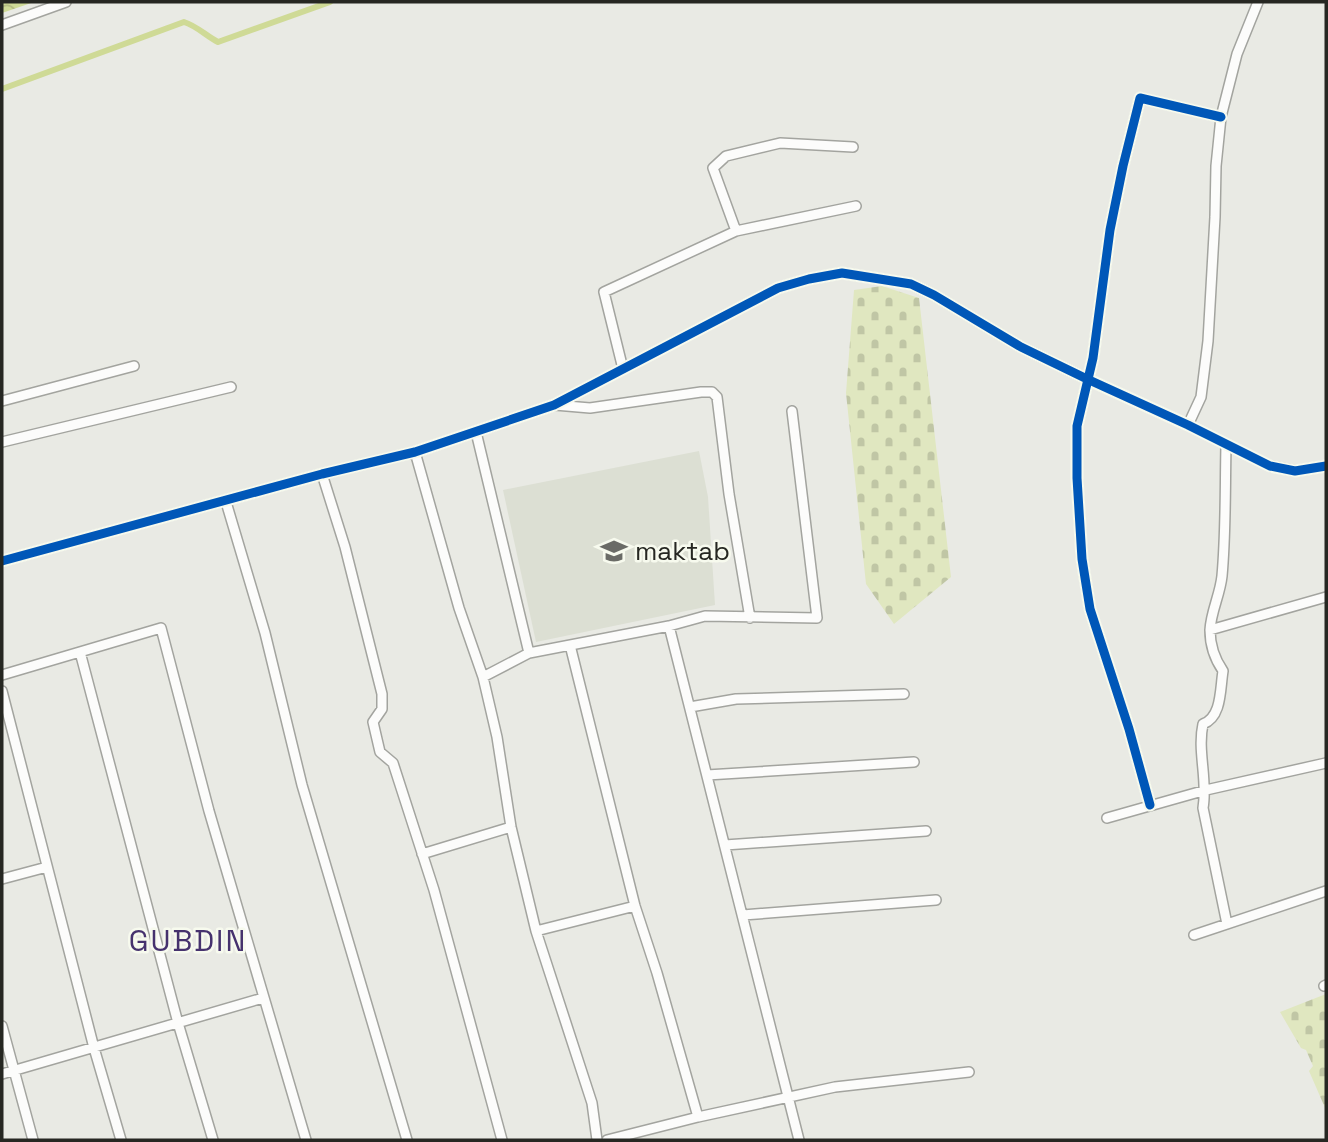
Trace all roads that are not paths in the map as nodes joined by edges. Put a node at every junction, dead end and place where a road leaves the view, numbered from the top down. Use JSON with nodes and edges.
{"nodes":[{"id":1,"x":66,"y":2,"type":"edge"},
{"id":2,"x":1258,"y":2,"type":"edge"},
{"id":3,"x":2,"y":25,"type":"edge"},
{"id":4,"x":1221,"y":117,"type":"junction"},
{"id":5,"x":853,"y":147,"type":"dead end"},
{"id":6,"x":856,"y":205,"type":"dead end"},
{"id":7,"x":736,"y":231,"type":"junction"},
{"id":8,"x":134,"y":366,"type":"dead end"},
{"id":9,"x":623,"y":369,"type":"junction"},
{"id":10,"x":1087,"y":379,"type":"junction"},
{"id":11,"x":231,"y":387,"type":"dead end"},
{"id":12,"x":2,"y":401,"type":"edge"},
{"id":13,"x":554,"y":405,"type":"junction"},
{"id":14,"x":792,"y":411,"type":"dead end"},
{"id":15,"x":1188,"y":425,"type":"junction"},
{"id":16,"x":476,"y":432,"type":"junction"},
{"id":17,"x":2,"y":442,"type":"edge"},
{"id":18,"x":1226,"y":445,"type":"junction"},
{"id":19,"x":415,"y":452,"type":"junction"},
{"id":20,"x":1326,"y":466,"type":"edge"},
{"id":21,"x":322,"y":474,"type":"junction"},
{"id":22,"x":226,"y":502,"type":"junction"},
{"id":23,"x":2,"y":561,"type":"edge"},
{"id":24,"x":1326,"y":597,"type":"edge"},
{"id":25,"x":750,"y":618,"type":"junction"},
{"id":26,"x":669,"y":626,"type":"junction"},
{"id":27,"x":1210,"y":630,"type":"junction"},
{"id":28,"x":570,"y":645,"type":"junction"},
{"id":29,"x":80,"y":652,"type":"junction"},
{"id":30,"x":529,"y":653,"type":"junction"},
{"id":31,"x":2,"y":675,"type":"edge"},
{"id":32,"x":483,"y":677,"type":"junction"},
{"id":33,"x":2,"y":691,"type":"edge"},
{"id":34,"x":904,"y":694,"type":"dead end"},
{"id":35,"x":690,"y":707,"type":"junction"},
{"id":36,"x":914,"y":762,"type":"dead end"},
{"id":37,"x":1326,"y":763,"type":"edge"},
{"id":38,"x":707,"y":775,"type":"junction"},
{"id":39,"x":1206,"y":790,"type":"junction"},
{"id":40,"x":1150,"y":805,"type":"junction"},
{"id":41,"x":1107,"y":818,"type":"dead end"},
{"id":42,"x":511,"y":827,"type":"junction"},
{"id":43,"x":926,"y":831,"type":"dead end"},
{"id":44,"x":725,"y":845,"type":"junction"},
{"id":45,"x":422,"y":854,"type":"junction"},
{"id":46,"x":47,"y":867,"type":"junction"},
{"id":47,"x":2,"y":879,"type":"edge"},
{"id":48,"x":1326,"y":891,"type":"edge"},
{"id":49,"x":936,"y":900,"type":"dead end"},
{"id":50,"x":635,"y":906,"type":"junction"},
{"id":51,"x":743,"y":915,"type":"junction"},
{"id":52,"x":1227,"y":924,"type":"junction"},
{"id":53,"x":536,"y":930,"type":"junction"},
{"id":54,"x":1194,"y":935,"type":"dead end"},
{"id":55,"x":263,"y":998,"type":"junction"},
{"id":56,"x":178,"y":1023,"type":"junction"},
{"id":57,"x":2,"y":1026,"type":"edge"},
{"id":58,"x":94,"y":1048,"type":"junction"},
{"id":59,"x":14,"y":1071,"type":"junction"},
{"id":60,"x":969,"y":1072,"type":"dead end"},
{"id":61,"x":2,"y":1074,"type":"edge"},
{"id":62,"x":789,"y":1098,"type":"junction"},
{"id":63,"x":698,"y":1117,"type":"junction"},
{"id":64,"x":33,"y":1140,"type":"edge"},
{"id":65,"x":121,"y":1140,"type":"edge"},
{"id":66,"x":213,"y":1140,"type":"edge"},
{"id":67,"x":306,"y":1140,"type":"edge"},
{"id":68,"x":407,"y":1140,"type":"edge"},
{"id":69,"x":502,"y":1140,"type":"edge"},
{"id":70,"x":597,"y":1140,"type":"edge"},
{"id":71,"x":607,"y":1140,"type":"edge"},
{"id":72,"x":799,"y":1140,"type":"edge"}],
"edges":[{"from":1,"to":3,"type":"street"},
{"from":2,"to":4,"type":"street"},
{"from":4,"to":10,"type":"street"},
{"from":4,"to":15,"type":"street"},
{"from":5,"to":7,"type":"street"},
{"from":6,"to":7,"type":"street"},
{"from":7,"to":9,"type":"street"},
{"from":8,"to":12,"type":"street"},
{"from":9,"to":10,"type":"street"},
{"from":9,"to":13,"type":"street"},
{"from":10,"to":15,"type":"street"},
{"from":10,"to":40,"type":"street"},
{"from":11,"to":17,"type":"street"},
{"from":13,"to":16,"type":"street"},
{"from":13,"to":25,"type":"street"},
{"from":14,"to":25,"type":"street"},
{"from":15,"to":18,"type":"street"},
{"from":16,"to":19,"type":"street"},
{"from":16,"to":30,"type":"street"},
{"from":18,"to":20,"type":"street"},
{"from":18,"to":27,"type":"street"},
{"from":19,"to":21,"type":"street"},
{"from":19,"to":32,"type":"street"},
{"from":21,"to":22,"type":"street"},
{"from":21,"to":45,"type":"street"},
{"from":22,"to":23,"type":"street"},
{"from":22,"to":68,"type":"street"},
{"from":24,"to":27,"type":"street"},
{"from":25,"to":26,"type":"street"},
{"from":26,"to":28,"type":"street"},
{"from":26,"to":35,"type":"street"},
{"from":27,"to":39,"type":"street"},
{"from":28,"to":30,"type":"street"},
{"from":28,"to":50,"type":"street"},
{"from":29,"to":31,"type":"street"},
{"from":29,"to":55,"type":"street"},
{"from":29,"to":56,"type":"street"},
{"from":30,"to":32,"type":"street"},
{"from":32,"to":42,"type":"street"},
{"from":33,"to":46,"type":"street"},
{"from":34,"to":35,"type":"street"},
{"from":35,"to":38,"type":"street"},
{"from":36,"to":38,"type":"street"},
{"from":37,"to":39,"type":"street"},
{"from":38,"to":44,"type":"street"},
{"from":39,"to":40,"type":"street"},
{"from":39,"to":52,"type":"street"},
{"from":40,"to":41,"type":"street"},
{"from":42,"to":45,"type":"street"},
{"from":42,"to":53,"type":"street"},
{"from":43,"to":44,"type":"street"},
{"from":44,"to":51,"type":"street"},
{"from":45,"to":69,"type":"street"},
{"from":46,"to":47,"type":"street"},
{"from":46,"to":58,"type":"street"},
{"from":48,"to":52,"type":"street"},
{"from":49,"to":51,"type":"street"},
{"from":50,"to":53,"type":"street"},
{"from":50,"to":63,"type":"street"},
{"from":51,"to":62,"type":"street"},
{"from":52,"to":54,"type":"street"},
{"from":53,"to":70,"type":"street"},
{"from":55,"to":56,"type":"street"},
{"from":55,"to":67,"type":"street"},
{"from":56,"to":58,"type":"street"},
{"from":56,"to":66,"type":"street"},
{"from":57,"to":59,"type":"street"},
{"from":58,"to":59,"type":"street"},
{"from":58,"to":65,"type":"street"},
{"from":59,"to":61,"type":"street"},
{"from":59,"to":64,"type":"street"},
{"from":60,"to":62,"type":"street"},
{"from":62,"to":63,"type":"street"},
{"from":62,"to":72,"type":"street"},
{"from":63,"to":71,"type":"street"}]}
